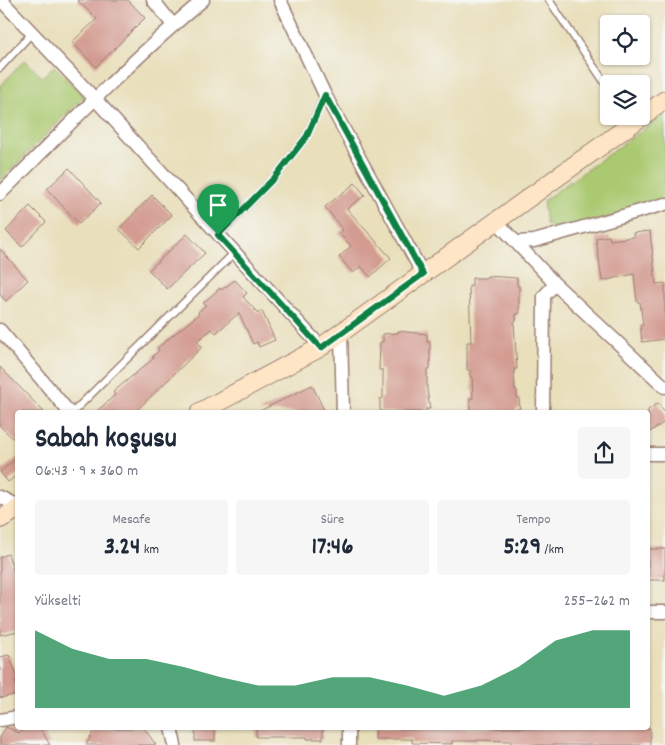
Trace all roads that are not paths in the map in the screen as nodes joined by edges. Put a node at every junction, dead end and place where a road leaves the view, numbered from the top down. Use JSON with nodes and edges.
{"nodes":[{"id":1,"x":1,"y":0,"type":"edge"},
{"id":2,"x":153,"y":0,"type":"edge"},
{"id":3,"x":203,"y":0,"type":"edge"},
{"id":4,"x":280,"y":0,"type":"edge"},
{"id":5,"x":549,"y":0,"type":"edge"},
{"id":6,"x":173,"y":25,"type":"junction"},
{"id":7,"x":32,"y":33,"type":"junction"},
{"id":8,"x":0,"y":68,"type":"edge"},
{"id":9,"x":600,"y":76,"type":"edge"},
{"id":10,"x":325,"y":95,"type":"junction"},
{"id":11,"x":95,"y":99,"type":"junction"},
{"id":12,"x":665,"y":100,"type":"edge"},
{"id":13,"x":650,"y":109,"type":"edge"},
{"id":14,"x":624,"y":125,"type":"edge"},
{"id":15,"x":0,"y":194,"type":"edge"},
{"id":16,"x":665,"y":204,"type":"edge"},
{"id":17,"x":497,"y":222,"type":"junction"},
{"id":18,"x":218,"y":235,"type":"junction"},
{"id":19,"x":516,"y":242,"type":"junction"},
{"id":20,"x":234,"y":253,"type":"junction"},
{"id":21,"x":423,"y":274,"type":"junction"},
{"id":22,"x":555,"y":284,"type":"junction"},
{"id":23,"x":0,"y":330,"type":"edge"},
{"id":24,"x":341,"y":333,"type":"junction"},
{"id":25,"x":321,"y":348,"type":"junction"},
{"id":26,"x":665,"y":387,"type":"edge"},
{"id":27,"x":67,"y":410,"type":"edge"},
{"id":28,"x":75,"y":410,"type":"edge"},
{"id":29,"x":204,"y":410,"type":"edge"},
{"id":30,"x":343,"y":410,"type":"edge"},
{"id":31,"x":543,"y":410,"type":"edge"},
{"id":32,"x":650,"y":454,"type":"edge"},
{"id":33,"x":665,"y":454,"type":"edge"},
{"id":34,"x":0,"y":497,"type":"edge"},
{"id":35,"x":15,"y":506,"type":"edge"},
{"id":36,"x":15,"y":510,"type":"edge"},
{"id":37,"x":0,"y":519,"type":"edge"},
{"id":38,"x":650,"y":612,"type":"edge"},
{"id":39,"x":665,"y":612,"type":"edge"},
{"id":40,"x":15,"y":718,"type":"edge"},
{"id":41,"x":0,"y":720,"type":"edge"},
{"id":42,"x":171,"y":730,"type":"edge"},
{"id":43,"x":349,"y":730,"type":"edge"},
{"id":44,"x":175,"y":745,"type":"edge"},
{"id":45,"x":350,"y":745,"type":"edge"}],
"edges":[{"from":1,"to":7,"type":"street"},
{"from":2,"to":6,"type":"street"},
{"from":3,"to":6,"type":"street"},
{"from":4,"to":10,"type":"street"},
{"from":5,"to":9,"type":"lane"},
{"from":6,"to":11,"type":"street"},
{"from":7,"to":8,"type":"lane"},
{"from":7,"to":11,"type":"street"},
{"from":10,"to":18,"type":"lane"},
{"from":10,"to":21,"type":"street"},
{"from":11,"to":15,"type":"street"},
{"from":11,"to":18,"type":"street"},
{"from":12,"to":13,"type":"street"},
{"from":14,"to":17,"type":"street"},
{"from":16,"to":19,"type":"street"},
{"from":17,"to":19,"type":"street"},
{"from":17,"to":21,"type":"street"},
{"from":18,"to":20,"type":"street"},
{"from":19,"to":22,"type":"street"},
{"from":20,"to":25,"type":"street"},
{"from":20,"to":28,"type":"lane"},
{"from":21,"to":24,"type":"street"},
{"from":22,"to":26,"type":"street"},
{"from":22,"to":31,"type":"street"},
{"from":23,"to":27,"type":"street"},
{"from":24,"to":25,"type":"street"},
{"from":24,"to":30,"type":"street"},
{"from":25,"to":29,"type":"street"},
{"from":32,"to":33,"type":"street"},
{"from":34,"to":35,"type":"street"},
{"from":36,"to":37,"type":"street"},
{"from":38,"to":39,"type":"street"},
{"from":40,"to":41,"type":"street"},
{"from":42,"to":44,"type":"street"},
{"from":43,"to":45,"type":"street"}]}
